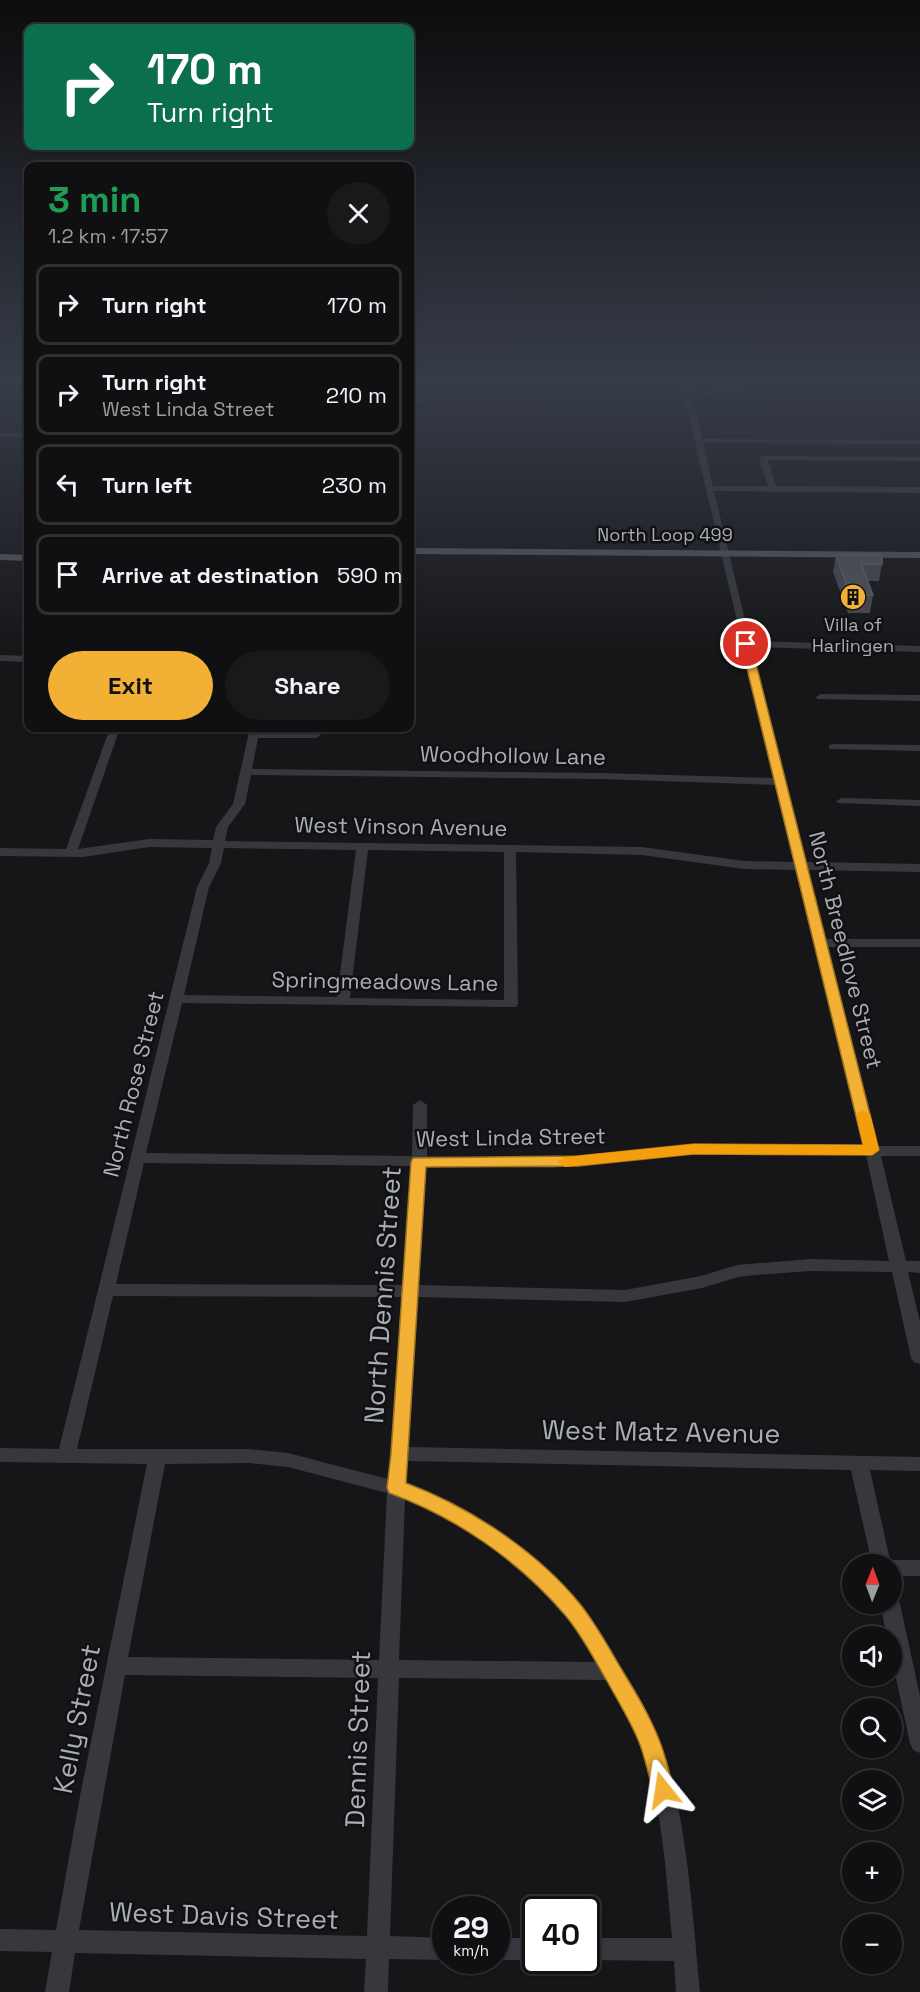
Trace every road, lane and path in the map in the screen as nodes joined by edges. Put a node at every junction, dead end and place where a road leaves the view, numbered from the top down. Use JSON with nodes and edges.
{"nodes":[{"id":1,"x":705,"y":471,"type":"edge"},
{"id":2,"x":767,"y":471,"type":"edge"},
{"id":3,"x":709,"y":488,"type":"junction"},
{"id":4,"x":773,"y":489,"type":"junction"},
{"id":5,"x":920,"y":490,"type":"edge"},
{"id":6,"x":0,"y":547,"type":"edge"},
{"id":7,"x":24,"y":547,"type":"edge"},
{"id":8,"x":414,"y":551,"type":"edge"},
{"id":9,"x":920,"y":555,"type":"edge"},
{"id":10,"x":0,"y":557,"type":"edge"},
{"id":11,"x":24,"y":558,"type":"edge"},
{"id":12,"x":725,"y":559,"type":"junction"},
{"id":13,"x":414,"y":561,"type":"edge"},
{"id":14,"x":920,"y":566,"type":"edge"},
{"id":15,"x":746,"y":644,"type":"junction"},
{"id":16,"x":920,"y":649,"type":"edge"},
{"id":17,"x":24,"y":659,"type":"edge"},
{"id":18,"x":1,"y":661,"type":"edge"},
{"id":19,"x":821,"y":696,"type":"dead end"},
{"id":20,"x":920,"y":698,"type":"edge"},
{"id":21,"x":114,"y":732,"type":"edge"},
{"id":22,"x":255,"y":732,"type":"edge"},
{"id":23,"x":270,"y":732,"type":"edge"},
{"id":24,"x":316,"y":735,"type":"dead end"},
{"id":25,"x":833,"y":747,"type":"dead end"},
{"id":26,"x":920,"y":748,"type":"edge"},
{"id":27,"x":245,"y":772,"type":"junction"},
{"id":28,"x":780,"y":782,"type":"junction"},
{"id":29,"x":842,"y":801,"type":"dead end"},
{"id":30,"x":920,"y":803,"type":"edge"},
{"id":31,"x":220,"y":845,"type":"junction"},
{"id":32,"x":362,"y":847,"type":"junction"},
{"id":33,"x":510,"y":849,"type":"junction"},
{"id":34,"x":0,"y":852,"type":"edge"},
{"id":35,"x":71,"y":853,"type":"junction"},
{"id":36,"x":801,"y":866,"type":"junction"},
{"id":37,"x":920,"y":868,"type":"edge"},
{"id":38,"x":821,"y":943,"type":"junction"},
{"id":39,"x":920,"y":943,"type":"edge"},
{"id":40,"x":177,"y":999,"type":"junction"},
{"id":41,"x":343,"y":1002,"type":"junction"},
{"id":42,"x":420,"y":1105,"type":"dead end"},
{"id":43,"x":872,"y":1150,"type":"junction"},
{"id":44,"x":920,"y":1151,"type":"edge"},
{"id":45,"x":138,"y":1158,"type":"junction"},
{"id":46,"x":418,"y":1162,"type":"junction"},
{"id":47,"x":900,"y":1267,"type":"junction"},
{"id":48,"x":920,"y":1267,"type":"edge"},
{"id":49,"x":107,"y":1290,"type":"junction"},
{"id":50,"x":410,"y":1291,"type":"junction"},
{"id":51,"x":920,"y":1358,"type":"edge"},
{"id":52,"x":400,"y":1454,"type":"junction"},
{"id":53,"x":0,"y":1455,"type":"edge"},
{"id":54,"x":66,"y":1456,"type":"junction"},
{"id":55,"x":157,"y":1457,"type":"junction"},
{"id":56,"x":859,"y":1462,"type":"junction"},
{"id":57,"x":920,"y":1464,"type":"edge"},
{"id":58,"x":396,"y":1488,"type":"junction"},
{"id":59,"x":879,"y":1554,"type":"edge"},
{"id":60,"x":902,"y":1568,"type":"edge"},
{"id":61,"x":920,"y":1568,"type":"edge"},
{"id":62,"x":892,"y":1614,"type":"edge"},
{"id":63,"x":117,"y":1666,"type":"junction"},
{"id":64,"x":389,"y":1668,"type":"junction"},
{"id":65,"x":611,"y":1671,"type":"junction"},
{"id":66,"x":920,"y":1743,"type":"edge"},
{"id":67,"x":0,"y":1940,"type":"edge"},
{"id":68,"x":67,"y":1940,"type":"junction"},
{"id":69,"x":379,"y":1948,"type":"junction"},
{"id":70,"x":432,"y":1949,"type":"edge"},
{"id":71,"x":600,"y":1949,"type":"edge"},
{"id":72,"x":685,"y":1950,"type":"junction"},
{"id":73,"x":57,"y":1992,"type":"edge"},
{"id":74,"x":376,"y":1992,"type":"edge"},
{"id":75,"x":688,"y":1992,"type":"edge"}],
"edges":[{"from":1,"to":3,"type":"street","name":"North Breedlove Street"},
{"from":2,"to":4,"type":"street"},
{"from":3,"to":4,"type":"street"},
{"from":3,"to":12,"type":"street","name":"North Breedlove Street"},
{"from":4,"to":5,"type":"street"},
{"from":6,"to":7,"type":"main road"},
{"from":8,"to":12,"type":"main road","name":"North Loop 499"},
{"from":9,"to":12,"type":"main road"},
{"from":10,"to":11,"type":"main road"},
{"from":12,"to":13,"type":"main road","name":"North Loop 499"},
{"from":12,"to":14,"type":"main road","name":"North Loop 499"},
{"from":12,"to":15,"type":"street","name":"North Breedlove Street"},
{"from":15,"to":16,"type":"street"},
{"from":15,"to":28,"type":"street","name":"North Breedlove Street"},
{"from":17,"to":18,"type":"street"},
{"from":19,"to":20,"type":"street"},
{"from":21,"to":35,"type":"street"},
{"from":22,"to":27,"type":"street","name":"North Rose Street"},
{"from":23,"to":24,"type":"street"},
{"from":25,"to":26,"type":"street"},
{"from":27,"to":28,"type":"street","name":"Woodhollow Lane"},
{"from":27,"to":31,"type":"street","name":"North Rose Street"},
{"from":28,"to":36,"type":"street","name":"North Breedlove Street"},
{"from":29,"to":30,"type":"street"},
{"from":31,"to":32,"type":"street","name":"West Vinson Avenue"},
{"from":31,"to":35,"type":"street","name":"West Vinson Avenue"},
{"from":31,"to":40,"type":"street","name":"North Rose Street"},
{"from":32,"to":33,"type":"street","name":"West Vinson Avenue"},
{"from":32,"to":41,"type":"street"},
{"from":33,"to":36,"type":"street","name":"West Vinson Avenue"},
{"from":33,"to":41,"type":"street","name":"Springmeadows Lane"},
{"from":34,"to":35,"type":"street","name":"West Vinson Avenue"},
{"from":36,"to":37,"type":"street","name":"West Vinson Avenue"},
{"from":36,"to":38,"type":"street","name":"North Breedlove Street"},
{"from":38,"to":39,"type":"street"},
{"from":38,"to":43,"type":"street","name":"North Breedlove Street"},
{"from":40,"to":41,"type":"street","name":"Springmeadows Lane"},
{"from":40,"to":45,"type":"street","name":"North Rose Street"},
{"from":42,"to":46,"type":"street","name":"North Dennis Street"},
{"from":43,"to":44,"type":"street","name":"West Linda Street"},
{"from":43,"to":46,"type":"street","name":"West Linda Street"},
{"from":43,"to":47,"type":"street","name":"North Breedlove Street"},
{"from":45,"to":46,"type":"street","name":"West Linda Street"},
{"from":45,"to":49,"type":"street","name":"North Rose Street"},
{"from":46,"to":50,"type":"street","name":"North Dennis Street"},
{"from":47,"to":48,"type":"street"},
{"from":47,"to":50,"type":"street"},
{"from":47,"to":51,"type":"street","name":"North Breedlove Street"},
{"from":49,"to":50,"type":"street"},
{"from":49,"to":54,"type":"street","name":"North Rose Street"},
{"from":50,"to":52,"type":"street","name":"North Dennis Street"},
{"from":52,"to":56,"type":"street","name":"West Matz Avenue"},
{"from":52,"to":58,"type":"street","name":"North Dennis Street"},
{"from":53,"to":54,"type":"street"},
{"from":54,"to":55,"type":"street"},
{"from":55,"to":58,"type":"street"},
{"from":55,"to":63,"type":"street","name":"Kelly Street"},
{"from":56,"to":57,"type":"street","name":"West Matz Avenue"},
{"from":56,"to":59,"type":"street"},
{"from":58,"to":64,"type":"street","name":"Dennis Street"},
{"from":58,"to":65,"type":"street"},
{"from":60,"to":61,"type":"street"},
{"from":62,"to":66,"type":"street"},
{"from":63,"to":64,"type":"street"},
{"from":63,"to":68,"type":"street","name":"Kelly Street"},
{"from":64,"to":65,"type":"street"},
{"from":64,"to":69,"type":"street","name":"Dennis Street"},
{"from":65,"to":72,"type":"street"},
{"from":67,"to":68,"type":"street","name":"West Davis Street"},
{"from":68,"to":69,"type":"street","name":"West Davis Street"},
{"from":68,"to":73,"type":"street","name":"Kelly Street"},
{"from":69,"to":70,"type":"street","name":"West Davis Street"},
{"from":69,"to":74,"type":"street","name":"Dennis Street"},
{"from":71,"to":72,"type":"street"},
{"from":72,"to":75,"type":"street"}]}
